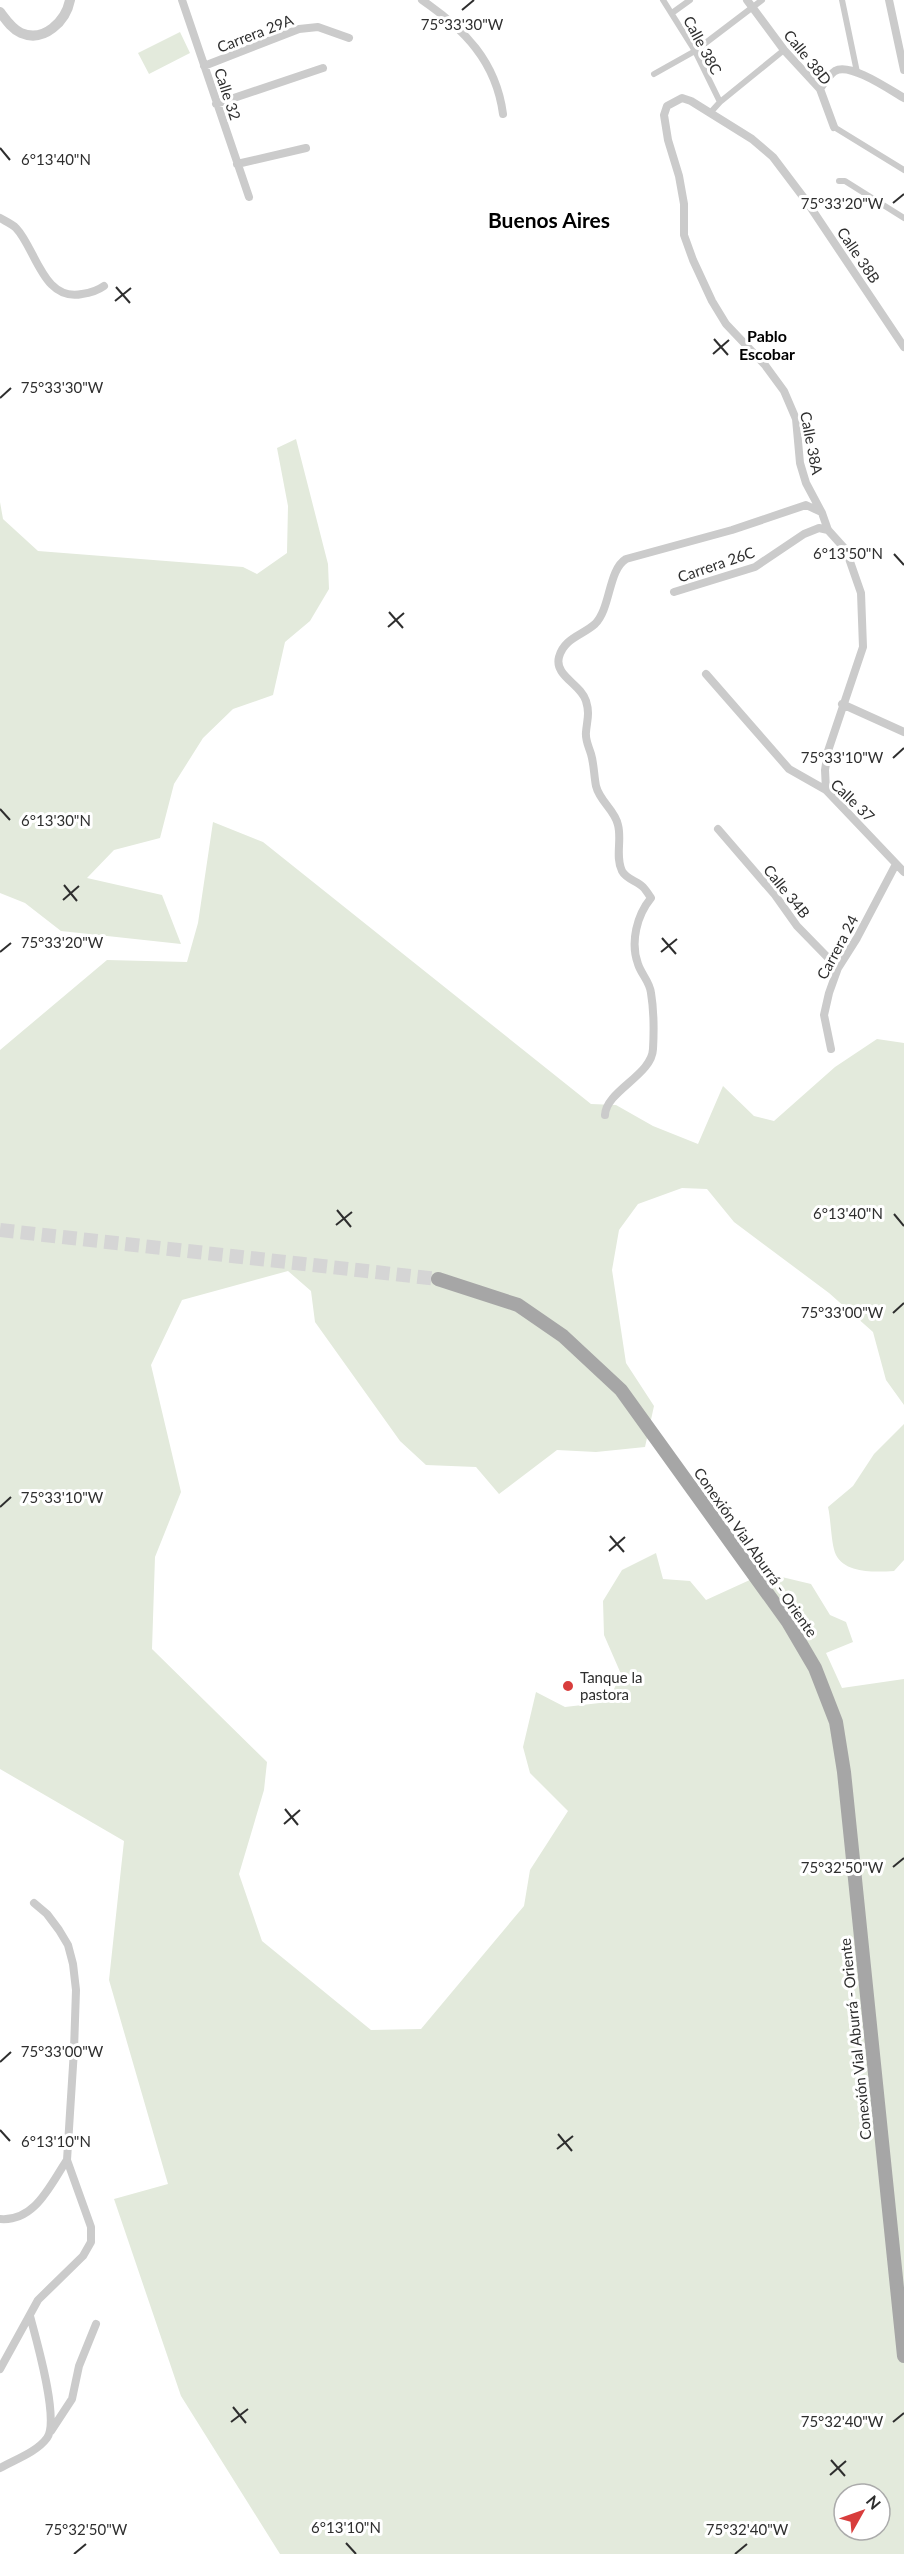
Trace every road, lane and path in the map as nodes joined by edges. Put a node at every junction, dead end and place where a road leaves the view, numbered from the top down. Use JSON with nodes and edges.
{"nodes":[{"id":1,"x":70,"y":0,"type":"edge"},
{"id":2,"x":182,"y":0,"type":"edge"},
{"id":3,"x":422,"y":0,"type":"edge"},
{"id":4,"x":663,"y":0,"type":"edge"},
{"id":5,"x":690,"y":0,"type":"edge"},
{"id":6,"x":762,"y":0,"type":"edge"},
{"id":7,"x":842,"y":0,"type":"edge"},
{"id":8,"x":889,"y":0,"type":"edge"},
{"id":9,"x":750,"y":4,"type":"edge"},
{"id":10,"x":0,"y":12,"type":"edge"},
{"id":11,"x":672,"y":13,"type":"junction"},
{"id":12,"x":349,"y":38,"type":"dead end"},
{"id":13,"x":784,"y":50,"type":"junction"},
{"id":14,"x":695,"y":51,"type":"junction"},
{"id":15,"x":204,"y":66,"type":"junction"},
{"id":16,"x":323,"y":68,"type":"dead end"},
{"id":17,"x":904,"y":70,"type":"edge"},
{"id":18,"x":856,"y":72,"type":"junction"},
{"id":19,"x":654,"y":74,"type":"dead end"},
{"id":20,"x":820,"y":89,"type":"junction"},
{"id":21,"x":904,"y":98,"type":"edge"},
{"id":22,"x":675,"y":100,"type":"joint"},
{"id":23,"x":720,"y":102,"type":"junction"},
{"id":24,"x":216,"y":104,"type":"junction"},
{"id":25,"x":710,"y":113,"type":"junction"},
{"id":26,"x":503,"y":114,"type":"dead end"},
{"id":27,"x":834,"y":127,"type":"joint"},
{"id":28,"x":306,"y":148,"type":"dead end"},
{"id":29,"x":237,"y":164,"type":"junction"},
{"id":30,"x":904,"y":170,"type":"edge"},
{"id":31,"x":839,"y":181,"type":"dead end"},
{"id":32,"x":249,"y":196,"type":"dead end"},
{"id":33,"x":0,"y":218,"type":"edge"},
{"id":34,"x":904,"y":218,"type":"edge"},
{"id":35,"x":104,"y":286,"type":"dead end"},
{"id":36,"x":904,"y":347,"type":"edge"},
{"id":37,"x":822,"y":513,"type":"junction"},
{"id":38,"x":828,"y":530,"type":"junction"},
{"id":39,"x":674,"y":592,"type":"dead end"},
{"id":40,"x":706,"y":674,"type":"dead end"},
{"id":41,"x":842,"y":704,"type":"junction"},
{"id":42,"x":904,"y":732,"type":"edge"},
{"id":43,"x":826,"y":790,"type":"junction"},
{"id":44,"x":718,"y":829,"type":"dead end"},
{"id":45,"x":897,"y":864,"type":"junction"},
{"id":46,"x":904,"y":872,"type":"edge"},
{"id":47,"x":838,"y":968,"type":"junction"},
{"id":48,"x":831,"y":1049,"type":"dead end"},
{"id":49,"x":605,"y":1115,"type":"dead end"},
{"id":50,"x":438,"y":1279,"type":"tunnel mouth"},
{"id":51,"x":34,"y":1903,"type":"dead end"},
{"id":52,"x":67,"y":2160,"type":"junction"},
{"id":53,"x":0,"y":2219,"type":"edge"},
{"id":54,"x":30,"y":2316,"type":"junction"},
{"id":55,"x":96,"y":2324,"type":"dead end"},
{"id":56,"x":904,"y":2356,"type":"edge"},
{"id":57,"x":0,"y":2369,"type":"edge"},
{"id":58,"x":51,"y":2431,"type":"junction"},
{"id":59,"x":0,"y":2468,"type":"edge"}],
"edges":[{"from":1,"to":10,"type":"street"},
{"from":2,"to":15,"type":"street","name":"Calle 32"},
{"from":3,"to":26,"type":"street"},
{"from":4,"to":11,"type":"street","name":"Calle 38C"},
{"from":5,"to":11,"type":"street"},
{"from":6,"to":9,"type":"street"},
{"from":7,"to":18,"type":"street"},
{"from":8,"to":17,"type":"street"},
{"from":9,"to":13,"type":"street","name":"Calle 38D"},
{"from":9,"to":14,"type":"street"},
{"from":11,"to":14,"type":"street","name":"Calle 38C"},
{"from":12,"to":15,"type":"street","name":"Carrera 29A"},
{"from":13,"to":20,"type":"street","name":"Calle 38D"},
{"from":13,"to":23,"type":"street"},
{"from":14,"to":19,"type":"street"},
{"from":14,"to":23,"type":"street","name":"Calle 38C"},
{"from":15,"to":24,"type":"street","name":"Calle 32"},
{"from":16,"to":24,"type":"street"},
{"from":18,"to":20,"type":"street"},
{"from":18,"to":21,"type":"street"},
{"from":20,"to":27,"type":"street","name":"Calle 38D"},
{"from":22,"to":25,"type":"street","name":"Calle 38B"},
{"from":22,"to":37,"type":"street","name":"Calle 38A"},
{"from":23,"to":25,"type":"street"},
{"from":24,"to":29,"type":"street","name":"Calle 32"},
{"from":25,"to":36,"type":"street","name":"Calle 38B"},
{"from":27,"to":30,"type":"street","name":"Calle 38D"},
{"from":28,"to":29,"type":"street"},
{"from":29,"to":32,"type":"street","name":"Calle 32"},
{"from":31,"to":34,"type":"street"},
{"from":33,"to":35,"type":"street"},
{"from":37,"to":38,"type":"street","name":"Calle 38A"},
{"from":37,"to":49,"type":"street"},
{"from":38,"to":39,"type":"street","name":"Carrera 26C"},
{"from":38,"to":41,"type":"street","name":"Calle 38A"},
{"from":40,"to":43,"type":"street","name":"Calle 37"},
{"from":41,"to":42,"type":"street"},
{"from":41,"to":43,"type":"street","name":"Calle 38A"},
{"from":43,"to":45,"type":"street","name":"Calle 37"},
{"from":44,"to":47,"type":"street","name":"Calle 34B"},
{"from":45,"to":46,"type":"street","name":"Calle 37"},
{"from":45,"to":47,"type":"street","name":"Carrera 24"},
{"from":47,"to":48,"type":"street","name":"Carrera 24"},
{"from":50,"to":56,"type":"main road","name":"Conexión Vial Aburrá - Oriente"},
{"from":51,"to":52,"type":"street"},
{"from":52,"to":53,"type":"street"},
{"from":52,"to":54,"type":"street"},
{"from":54,"to":57,"type":"street"},
{"from":54,"to":58,"type":"street"},
{"from":55,"to":58,"type":"street"},
{"from":58,"to":59,"type":"street"}]}
